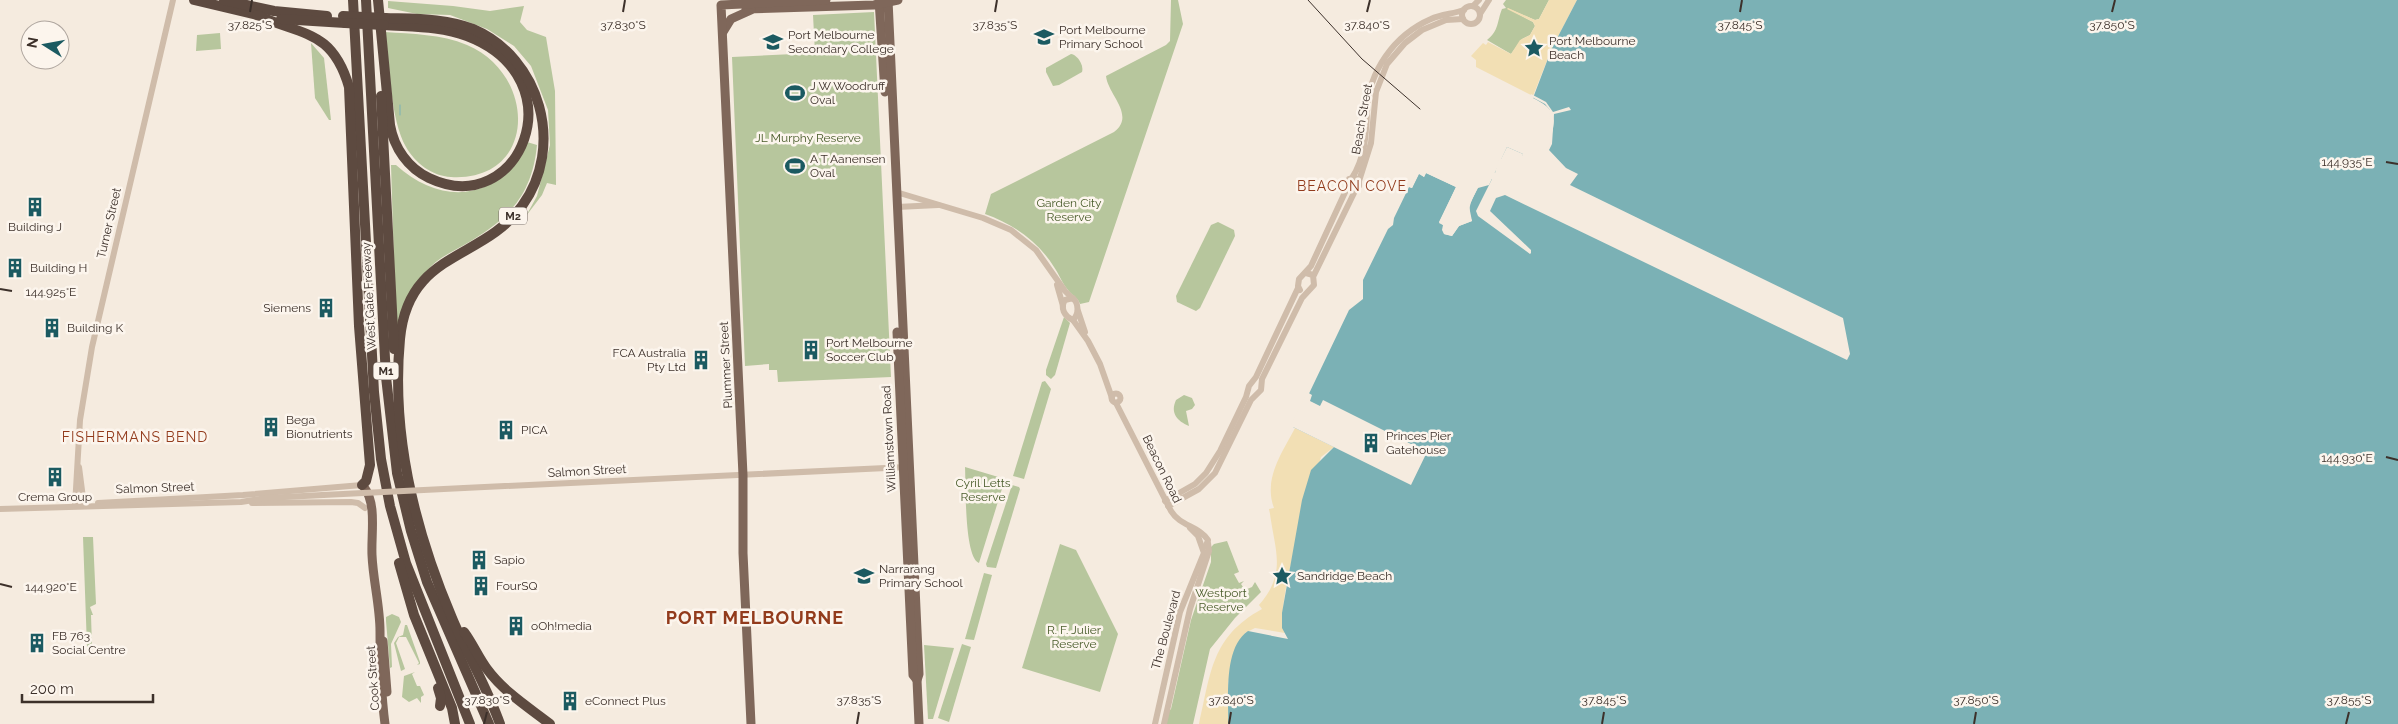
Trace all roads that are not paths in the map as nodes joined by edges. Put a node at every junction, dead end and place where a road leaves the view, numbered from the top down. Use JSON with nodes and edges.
{"nodes":[{"id":1,"x":173,"y":0,"type":"edge"},
{"id":2,"x":194,"y":0,"type":"edge"},
{"id":3,"x":224,"y":0,"type":"edge"},
{"id":4,"x":353,"y":0,"type":"edge"},
{"id":5,"x":366,"y":0,"type":"edge"},
{"id":6,"x":378,"y":0,"type":"edge"},
{"id":7,"x":826,"y":0,"type":"edge"},
{"id":8,"x":898,"y":0,"type":"edge"},
{"id":9,"x":1479,"y":0,"type":"edge"},
{"id":10,"x":1489,"y":0,"type":"edge"},
{"id":11,"x":884,"y":2,"type":"edge"},
{"id":12,"x":814,"y":4,"type":"edge"},
{"id":13,"x":1473,"y":6,"type":"junction"},
{"id":14,"x":721,"y":8,"type":"junction"},
{"id":15,"x":754,"y":9,"type":"junction"},
{"id":16,"x":1464,"y":10,"type":"junction"},
{"id":17,"x":1480,"y":14,"type":"junction"},
{"id":18,"x":273,"y":17,"type":"junction"},
{"id":19,"x":1463,"y":19,"type":"junction"},
{"id":20,"x":422,"y":24,"type":"junction"},
{"id":21,"x":722,"y":34,"type":"junction"},
{"id":22,"x":890,"y":121,"type":"junction"},
{"id":23,"x":1352,"y":178,"type":"junction"},
{"id":24,"x":1359,"y":181,"type":"junction"},
{"id":25,"x":1347,"y":188,"type":"junction"},
{"id":26,"x":1355,"y":191,"type":"junction"},
{"id":27,"x":896,"y":192,"type":"junction"},
{"id":28,"x":893,"y":204,"type":"junction"},
{"id":29,"x":942,"y":205,"type":"junction"},
{"id":30,"x":356,"y":259,"type":"junction"},
{"id":31,"x":1051,"y":270,"type":"junction"},
{"id":32,"x":1306,"y":273,"type":"junction"},
{"id":33,"x":1314,"y":276,"type":"junction"},
{"id":34,"x":1298,"y":288,"type":"junction"},
{"id":35,"x":1306,"y":292,"type":"junction"},
{"id":36,"x":1074,"y":298,"type":"junction"},
{"id":37,"x":1063,"y":307,"type":"junction"},
{"id":38,"x":1077,"y":310,"type":"junction"},
{"id":39,"x":1073,"y":320,"type":"junction"},
{"id":40,"x":1088,"y":341,"type":"junction"},
{"id":41,"x":1250,"y":385,"type":"junction"},
{"id":42,"x":1261,"y":385,"type":"junction"},
{"id":43,"x":1257,"y":394,"type":"junction"},
{"id":44,"x":402,"y":437,"type":"junction"},
{"id":45,"x":78,"y":454,"type":"junction"},
{"id":46,"x":381,"y":460,"type":"junction"},
{"id":47,"x":906,"y":467,"type":"junction"},
{"id":48,"x":743,"y":475,"type":"junction"},
{"id":49,"x":362,"y":484,"type":"junction"},
{"id":50,"x":344,"y":486,"type":"junction"},
{"id":51,"x":242,"y":499,"type":"junction"},
{"id":52,"x":346,"y":502,"type":"junction"},
{"id":53,"x":1167,"y":504,"type":"junction"},
{"id":54,"x":84,"y":505,"type":"junction"},
{"id":55,"x":75,"y":506,"type":"junction"},
{"id":56,"x":390,"y":506,"type":"junction"},
{"id":57,"x":365,"y":508,"type":"junction"},
{"id":58,"x":0,"y":509,"type":"edge"},
{"id":59,"x":1190,"y":528,"type":"junction"},
{"id":60,"x":1208,"y":541,"type":"junction"},
{"id":61,"x":1200,"y":543,"type":"junction"},
{"id":62,"x":372,"y":555,"type":"junction"},
{"id":63,"x":453,"y":621,"type":"junction"},
{"id":64,"x":428,"y":652,"type":"junction"},
{"id":65,"x":383,"y":657,"type":"junction"},
{"id":66,"x":1166,"y":673,"type":"junction"},
{"id":67,"x":1175,"y":675,"type":"junction"},
{"id":68,"x":440,"y":706,"type":"dead end"},
{"id":69,"x":384,"y":724,"type":"edge"},
{"id":70,"x":389,"y":724,"type":"edge"},
{"id":71,"x":455,"y":724,"type":"edge"},
{"id":72,"x":470,"y":724,"type":"edge"},
{"id":73,"x":489,"y":724,"type":"edge"},
{"id":74,"x":500,"y":724,"type":"edge"},
{"id":75,"x":550,"y":724,"type":"edge"},
{"id":76,"x":751,"y":724,"type":"edge"},
{"id":77,"x":919,"y":724,"type":"edge"},
{"id":78,"x":1155,"y":724,"type":"edge"},
{"id":79,"x":1164,"y":724,"type":"edge"}],
"edges":[{"from":1,"to":45,"type":"street","name":"Turner Street"},
{"from":2,"to":18,"type":"highway","number":"M2"},
{"from":3,"to":18,"type":"highway","number":"M2"},
{"from":4,"to":46,"type":"highway","name":"West Gate Freeway","number":"M1"},
{"from":5,"to":73,"type":"highway","name":"West Gate Freeway","number":"M1"},
{"from":6,"to":20,"type":"highway","number":"M2"},
{"from":6,"to":44,"type":"highway","number":"M1"},
{"from":7,"to":12,"type":"main road"},
{"from":8,"to":11,"type":"main road"},
{"from":9,"to":13,"type":"street"},
{"from":10,"to":17,"type":"street"},
{"from":11,"to":12,"type":"main road"},
{"from":11,"to":22,"type":"main road","name":"Williamstown Road"},
{"from":12,"to":14,"type":"main road"},
{"from":12,"to":15,"type":"main road"},
{"from":13,"to":16,"type":"street"},
{"from":13,"to":17,"type":"street"},
{"from":14,"to":15,"type":"main road"},
{"from":14,"to":21,"type":"main road","name":"Plummer Street"},
{"from":15,"to":21,"type":"main road"},
{"from":16,"to":19,"type":"street"},
{"from":16,"to":23,"type":"street","name":"Beach Street"},
{"from":17,"to":19,"type":"street"},
{"from":18,"to":20,"type":"highway","number":"M2","bridge":true},
{"from":18,"to":30,"type":"highway","number":"M2"},
{"from":19,"to":24,"type":"street","name":"Beach Street"},
{"from":20,"to":44,"type":"highway","number":"M2"},
{"from":21,"to":48,"type":"main road","name":"Plummer Street"},
{"from":22,"to":27,"type":"main road","name":"Williamstown Road"},
{"from":22,"to":28,"type":"main road","name":"Williamstown Road"},
{"from":23,"to":24,"type":"street"},
{"from":23,"to":25,"type":"street"},
{"from":24,"to":26,"type":"street"},
{"from":25,"to":26,"type":"street"},
{"from":25,"to":32,"type":"street"},
{"from":26,"to":33,"type":"street"},
{"from":27,"to":28,"type":"main road","name":"Williamstown Road"},
{"from":27,"to":29,"type":"street"},
{"from":28,"to":29,"type":"street"},
{"from":28,"to":47,"type":"main road","name":"Williamstown Road"},
{"from":29,"to":31,"type":"street"},
{"from":30,"to":46,"type":"highway","number":"M2"},
{"from":30,"to":49,"type":"highway","number":"M2"},
{"from":31,"to":36,"type":"street"},
{"from":31,"to":37,"type":"street"},
{"from":32,"to":33,"type":"street"},
{"from":32,"to":34,"type":"street"},
{"from":33,"to":35,"type":"street"},
{"from":34,"to":35,"type":"street"},
{"from":34,"to":41,"type":"street"},
{"from":35,"to":42,"type":"street"},
{"from":36,"to":37,"type":"street"},
{"from":36,"to":38,"type":"street","name":"Beacon Road"},
{"from":37,"to":39,"type":"street","name":"Beacon Road"},
{"from":38,"to":39,"type":"street"},
{"from":38,"to":40,"type":"street","name":"Beacon Road"},
{"from":39,"to":40,"type":"street","name":"Beacon Road"},
{"from":40,"to":53,"type":"street","name":"Beacon Road"},
{"from":41,"to":42,"type":"street"},
{"from":41,"to":43,"type":"street"},
{"from":41,"to":53,"type":"street"},
{"from":42,"to":43,"type":"street"},
{"from":43,"to":53,"type":"street"},
{"from":44,"to":63,"type":"highway","number":"M1"},
{"from":45,"to":54,"type":"street","name":"Turner Street"},
{"from":45,"to":55,"type":"street","name":"Turner Street"},
{"from":46,"to":56,"type":"highway","name":"West Gate Freeway","number":"M1"},
{"from":47,"to":48,"type":"street","name":"Salmon Street"},
{"from":47,"to":77,"type":"main road","name":"Williamstown Road"},
{"from":48,"to":51,"type":"street","name":"Salmon Street","bridge":true},
{"from":48,"to":76,"type":"main road","name":"Plummer Street"},
{"from":49,"to":50,"type":"street","name":"Salmon Street"},
{"from":49,"to":57,"type":"main road","name":"Cook Street"},
{"from":49,"to":62,"type":"main road","name":"Cook Street"},
{"from":50,"to":51,"type":"street","name":"Salmon Street"},
{"from":50,"to":52,"type":"street"},
{"from":51,"to":52,"type":"street","name":"Salmon Street"},
{"from":51,"to":54,"type":"street","name":"Salmon Street"},
{"from":52,"to":57,"type":"street","name":"Salmon Street"},
{"from":53,"to":59,"type":"street","name":"Beacon Road"},
{"from":54,"to":55,"type":"street","name":"Salmon Street"},
{"from":55,"to":58,"type":"street","name":"Salmon Street"},
{"from":56,"to":64,"type":"highway"},
{"from":56,"to":72,"type":"highway","name":"West Gate Freeway","number":"M1"},
{"from":57,"to":62,"type":"main road","name":"Cook Street"},
{"from":59,"to":60,"type":"street","name":"Beacon Road"},
{"from":59,"to":61,"type":"street","name":"Beacon Road"},
{"from":60,"to":61,"type":"street"},
{"from":60,"to":67,"type":"street","name":"The Boulevard"},
{"from":61,"to":66,"type":"street","name":"The Boulevard"},
{"from":62,"to":65,"type":"main road","name":"Cook Street"},
{"from":63,"to":74,"type":"highway","number":"M1"},
{"from":63,"to":75,"type":"highway"},
{"from":64,"to":68,"type":"highway"},
{"from":64,"to":71,"type":"highway"},
{"from":65,"to":69,"type":"main road","name":"Cook Street"},
{"from":65,"to":70,"type":"main road","name":"Cook Street"},
{"from":66,"to":67,"type":"street"},
{"from":66,"to":78,"type":"street","name":"The Boulevard"},
{"from":67,"to":79,"type":"street","name":"The Boulevard"}]}
